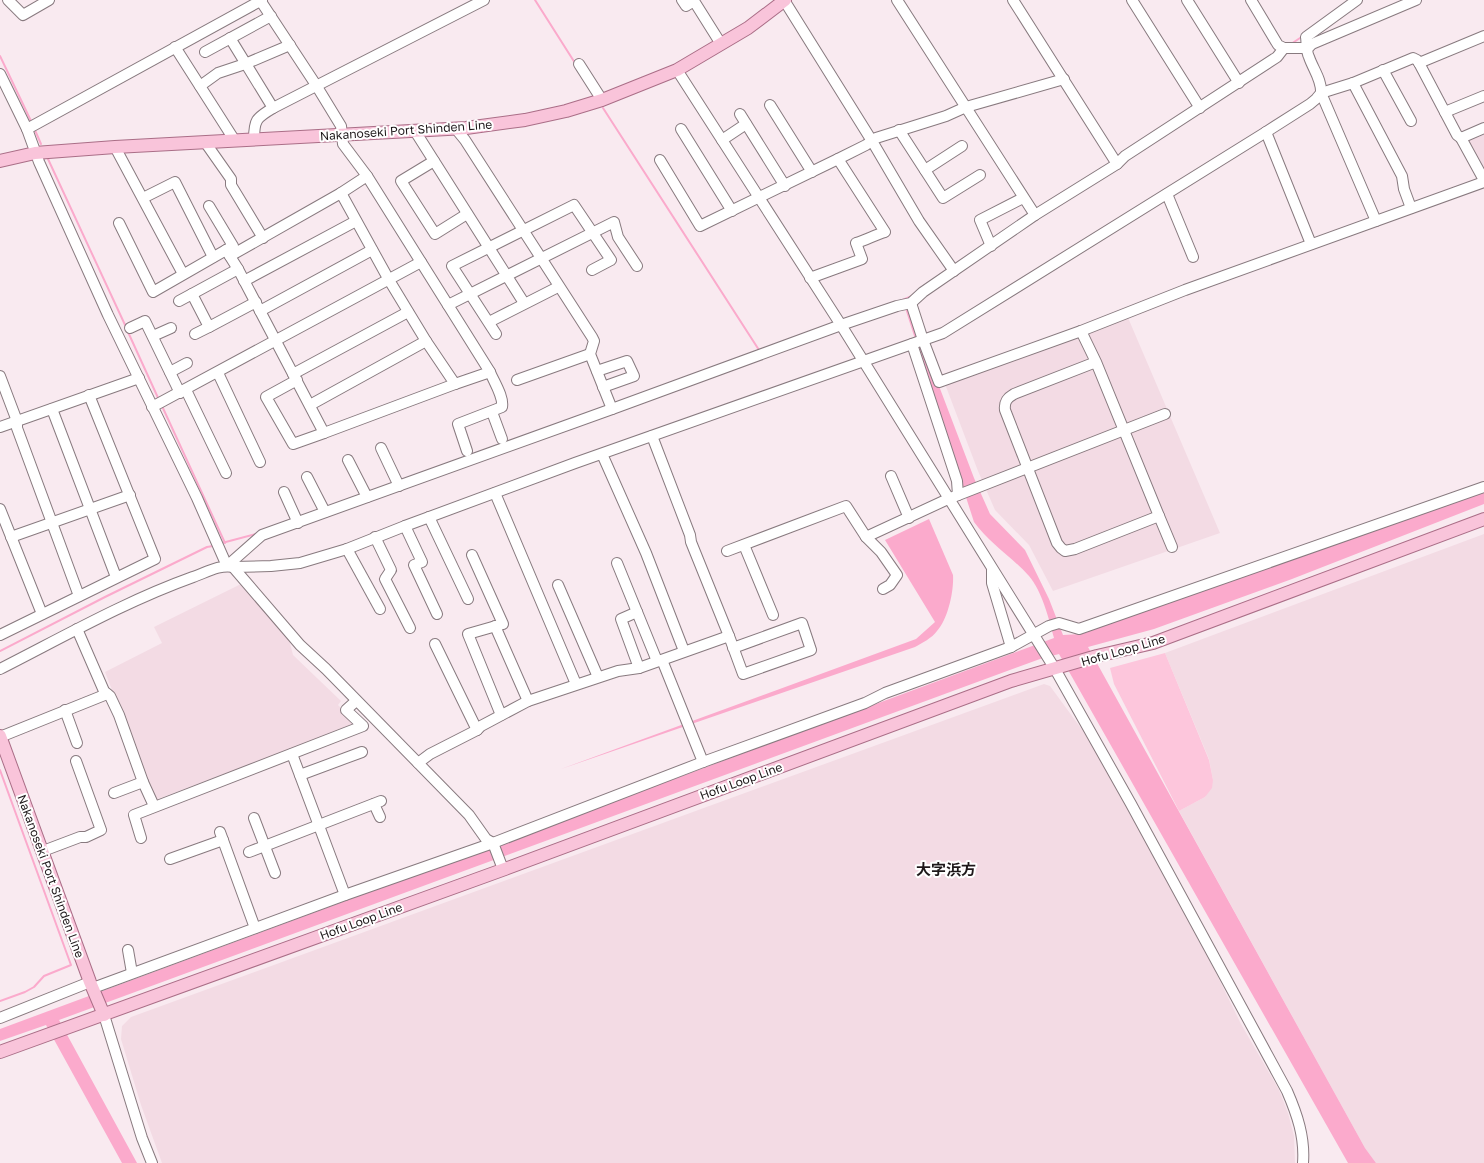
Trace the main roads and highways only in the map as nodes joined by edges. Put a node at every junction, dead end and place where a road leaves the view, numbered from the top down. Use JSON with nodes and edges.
{"nodes":[{"id":1,"x":784,"y":0,"type":"edge"},
{"id":2,"x":0,"y":160,"type":"edge"},
{"id":3,"x":1484,"y":519,"type":"edge"},
{"id":4,"x":0,"y":736,"type":"edge"},
{"id":5,"x":102,"y":1010,"type":"junction"},
{"id":6,"x":0,"y":1052,"type":"edge"}],
"edges":[{"from":1,"to":2,"type":"main road","name":"Nakanoseki Port Shinden Line"},
{"from":3,"to":5,"type":"main road","name":"Hofu Loop Line"},
{"from":4,"to":5,"type":"main road","name":"Nakanoseki Port Shinden Line"},
{"from":5,"to":6,"type":"main road","name":"Hofu Loop Line"}]}
